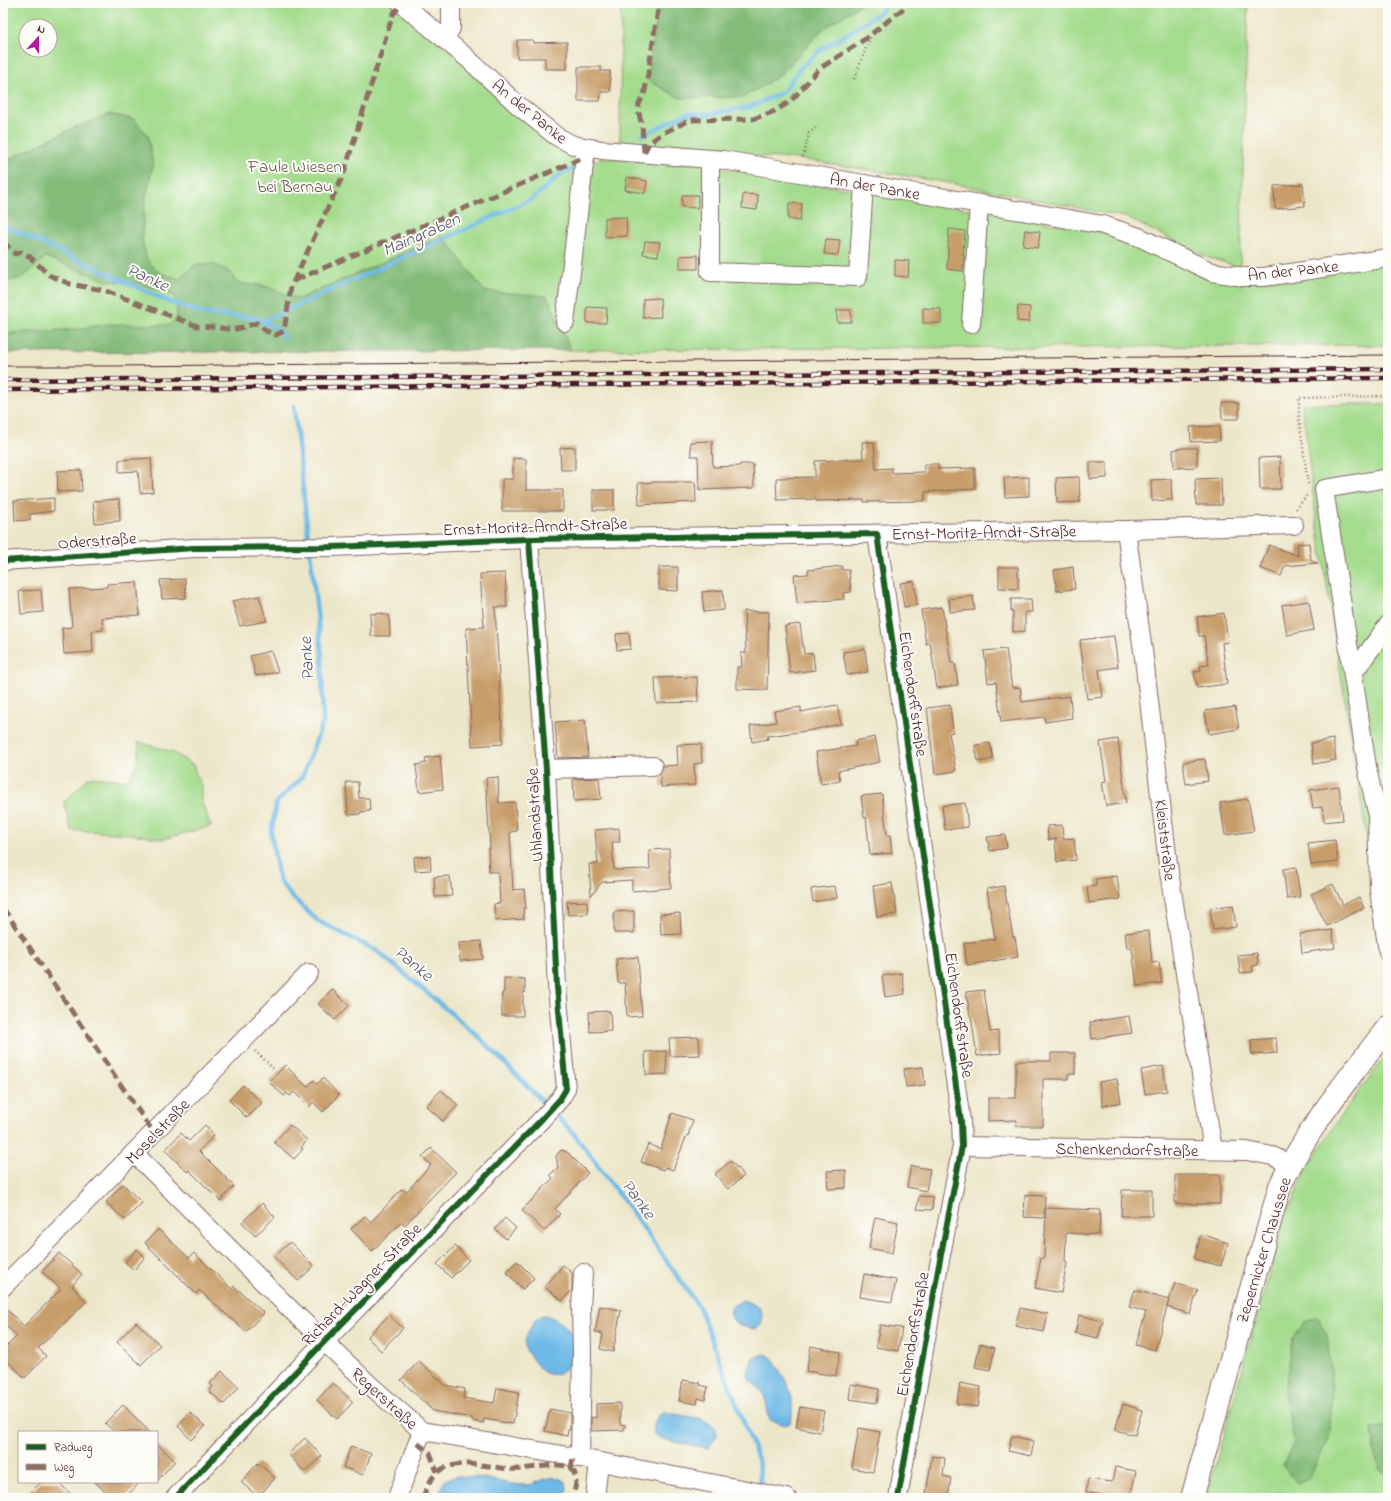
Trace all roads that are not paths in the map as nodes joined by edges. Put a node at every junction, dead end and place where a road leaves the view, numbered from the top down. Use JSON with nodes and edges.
{"nodes":[{"id":1,"x":401,"y":3,"type":"edge"},
{"id":2,"x":451,"y":3,"type":"edge"},
{"id":3,"x":445,"y":38,"type":"junction"},
{"id":4,"x":585,"y":159,"type":"junction"},
{"id":5,"x":710,"y":159,"type":"junction"},
{"id":6,"x":864,"y":184,"type":"junction"},
{"id":7,"x":979,"y":204,"type":"junction"},
{"id":8,"x":1388,"y":258,"type":"edge"},
{"id":9,"x":565,"y":322,"type":"dead end"},
{"id":10,"x":971,"y":324,"type":"dead end"},
{"id":11,"x":1388,"y":478,"type":"edge"},
{"id":12,"x":1294,"y":525,"type":"road end"},
{"id":13,"x":1126,"y":530,"type":"junction"},
{"id":14,"x":877,"y":534,"type":"junction"},
{"id":15,"x":529,"y":539,"type":"junction"},
{"id":16,"x":194,"y":548,"type":"joint"},
{"id":17,"x":3,"y":561,"type":"edge"},
{"id":18,"x":1388,"y":625,"type":"edge"},
{"id":19,"x":1353,"y":673,"type":"junction"},
{"id":20,"x":653,"y":766,"type":"dead end"},
{"id":21,"x":546,"y":769,"type":"junction"},
{"id":22,"x":1388,"y":796,"type":"edge"},
{"id":23,"x":1377,"y":812,"type":"junction"},
{"id":24,"x":1388,"y":944,"type":"edge"},
{"id":25,"x":1388,"y":952,"type":"edge"},
{"id":26,"x":309,"y":973,"type":"dead end"},
{"id":27,"x":1388,"y":1027,"type":"edge"},
{"id":28,"x":563,"y":1094,"type":"joint"},
{"id":29,"x":962,"y":1146,"type":"junction"},
{"id":30,"x":1213,"y":1150,"type":"junction"},
{"id":31,"x":135,"y":1154,"type":"junction"},
{"id":32,"x":1290,"y":1164,"type":"junction"},
{"id":33,"x":583,"y":1272,"type":"dead end"},
{"id":34,"x":3,"y":1287,"type":"edge"},
{"id":35,"x":325,"y":1341,"type":"junction"},
{"id":36,"x":422,"y":1431,"type":"junction"},
{"id":37,"x":580,"y":1458,"type":"junction"},
{"id":38,"x":599,"y":1462,"type":"junction"},
{"id":39,"x":781,"y":1497,"type":"edge"},
{"id":40,"x":175,"y":1498,"type":"edge"},
{"id":41,"x":397,"y":1498,"type":"edge"},
{"id":42,"x":595,"y":1498,"type":"edge"},
{"id":43,"x":898,"y":1498,"type":"edge"},
{"id":44,"x":1192,"y":1498,"type":"edge"}],
"edges":[{"from":1,"to":3,"type":"street","name":"An der Panke"},
{"from":2,"to":3,"type":"street"},
{"from":3,"to":4,"type":"street","name":"An der Panke"},
{"from":4,"to":5,"type":"street","name":"An der Panke"},
{"from":4,"to":9,"type":"street"},
{"from":5,"to":6,"type":"street","name":"An der Panke"},
{"from":5,"to":6,"type":"street"},
{"from":6,"to":7,"type":"street","name":"An der Panke"},
{"from":7,"to":8,"type":"street","name":"An der Panke"},
{"from":7,"to":10,"type":"street"},
{"from":11,"to":19,"type":"street"},
{"from":12,"to":13,"type":"street","name":"Ernst-Moritz-Arndt-Straße"},
{"from":13,"to":14,"type":"street","name":"Ernst-Moritz-Arndt-Straße"},
{"from":13,"to":30,"type":"street","name":"Kleiststraße"},
{"from":14,"to":15,"type":"street","name":"Ernst-Moritz-Arndt-Straße"},
{"from":14,"to":29,"type":"street","name":"Eichendorffstraße"},
{"from":15,"to":16,"type":"street","name":"Ernst-Moritz-Arndt-Straße"},
{"from":15,"to":21,"type":"street","name":"Uhlandstraße"},
{"from":16,"to":17,"type":"street","name":"Oderstraße"},
{"from":18,"to":19,"type":"street"},
{"from":19,"to":23,"type":"street"},
{"from":20,"to":21,"type":"street"},
{"from":21,"to":28,"type":"street","name":"Uhlandstraße"},
{"from":22,"to":23,"type":"street"},
{"from":23,"to":24,"type":"street"},
{"from":24,"to":25,"type":"street"},
{"from":26,"to":31,"type":"street","name":"Moselstraße"},
{"from":27,"to":32,"type":"main road","name":"Zepernicker Chaussee"},
{"from":28,"to":35,"type":"street","name":"Richard-Wagner-Straße"},
{"from":29,"to":30,"type":"street","name":"Schenkendorfstraße"},
{"from":29,"to":43,"type":"street","name":"Eichendorffstraße"},
{"from":30,"to":32,"type":"street","name":"Schenkendorfstraße"},
{"from":31,"to":34,"type":"street","name":"Moselstraße"},
{"from":31,"to":35,"type":"street","name":"Regerstraße"},
{"from":32,"to":44,"type":"main road","name":"Zepernicker Chaussee"},
{"from":33,"to":37,"type":"street"},
{"from":35,"to":36,"type":"street","name":"Regerstraße"},
{"from":35,"to":40,"type":"street","name":"Richard-Wagner-Straße"},
{"from":36,"to":37,"type":"street","name":"Regerstraße"},
{"from":36,"to":41,"type":"street"},
{"from":37,"to":38,"type":"street","name":"Regerstraße"},
{"from":38,"to":39,"type":"street","name":"Regerstraße"},
{"from":38,"to":42,"type":"street"}]}
